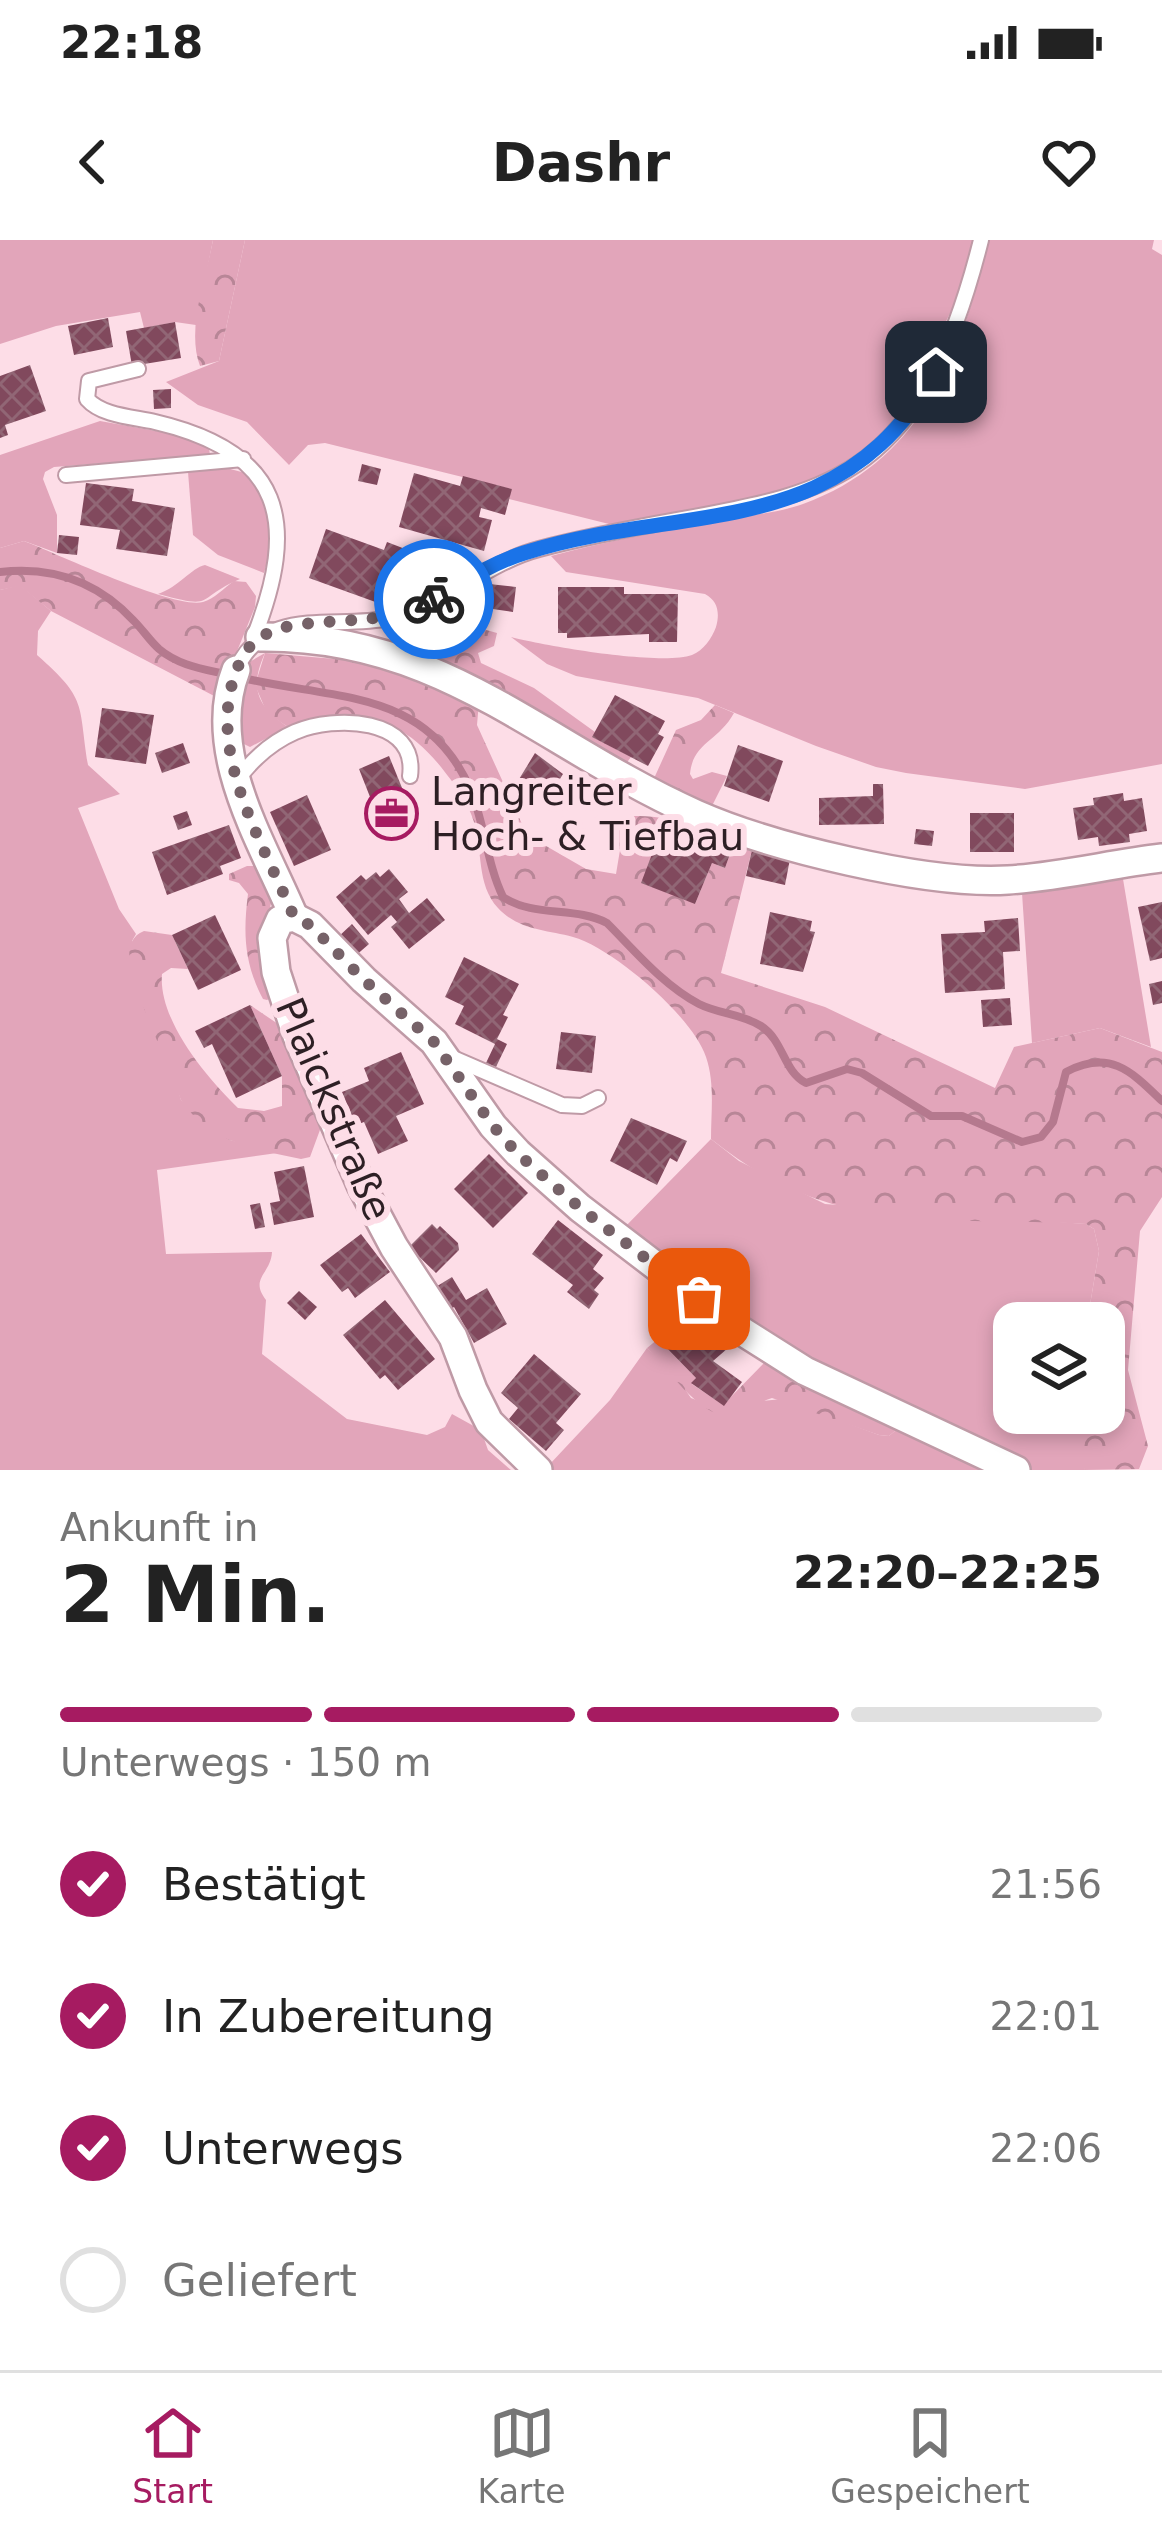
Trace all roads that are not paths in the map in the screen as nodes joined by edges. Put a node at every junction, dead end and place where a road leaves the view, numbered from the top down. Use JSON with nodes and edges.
{"nodes":[{"id":1,"x":981,"y":240,"type":"edge"},
{"id":2,"x":138,"y":369,"type":"dead end"},
{"id":3,"x":243,"y":459,"type":"junction"},
{"id":4,"x":66,"y":475,"type":"dead end"},
{"id":5,"x":256,"y":640,"type":"junction"},
{"id":6,"x":234,"y":677,"type":"joint"},
{"id":7,"x":410,"y":776,"type":"dead end"},
{"id":8,"x":238,"y":779,"type":"junction"},
{"id":9,"x":1162,"y":857,"type":"edge"},
{"id":10,"x":294,"y":917,"type":"junction"},
{"id":11,"x":443,"y":1054,"type":"junction"},
{"id":12,"x":598,"y":1098,"type":"dead end"},
{"id":13,"x":538,"y":1470,"type":"edge"},
{"id":14,"x":1016,"y":1470,"type":"edge"}],
"edges":[{"from":1,"to":5,"type":"lane"},
{"from":2,"to":3,"type":"lane"},
{"from":3,"to":4,"type":"lane"},
{"from":3,"to":5,"type":"lane"},
{"from":5,"to":6,"type":"lane"},
{"from":5,"to":9,"type":"street"},
{"from":6,"to":8,"type":"street"},
{"from":7,"to":8,"type":"lane"},
{"from":8,"to":10,"type":"street"},
{"from":10,"to":11,"type":"street","name":"Plaickstraße"},
{"from":10,"to":13,"type":"street","name":"Plaickstraße"},
{"from":11,"to":12,"type":"lane"},
{"from":11,"to":14,"type":"street","name":"Plaickstraße"}]}
